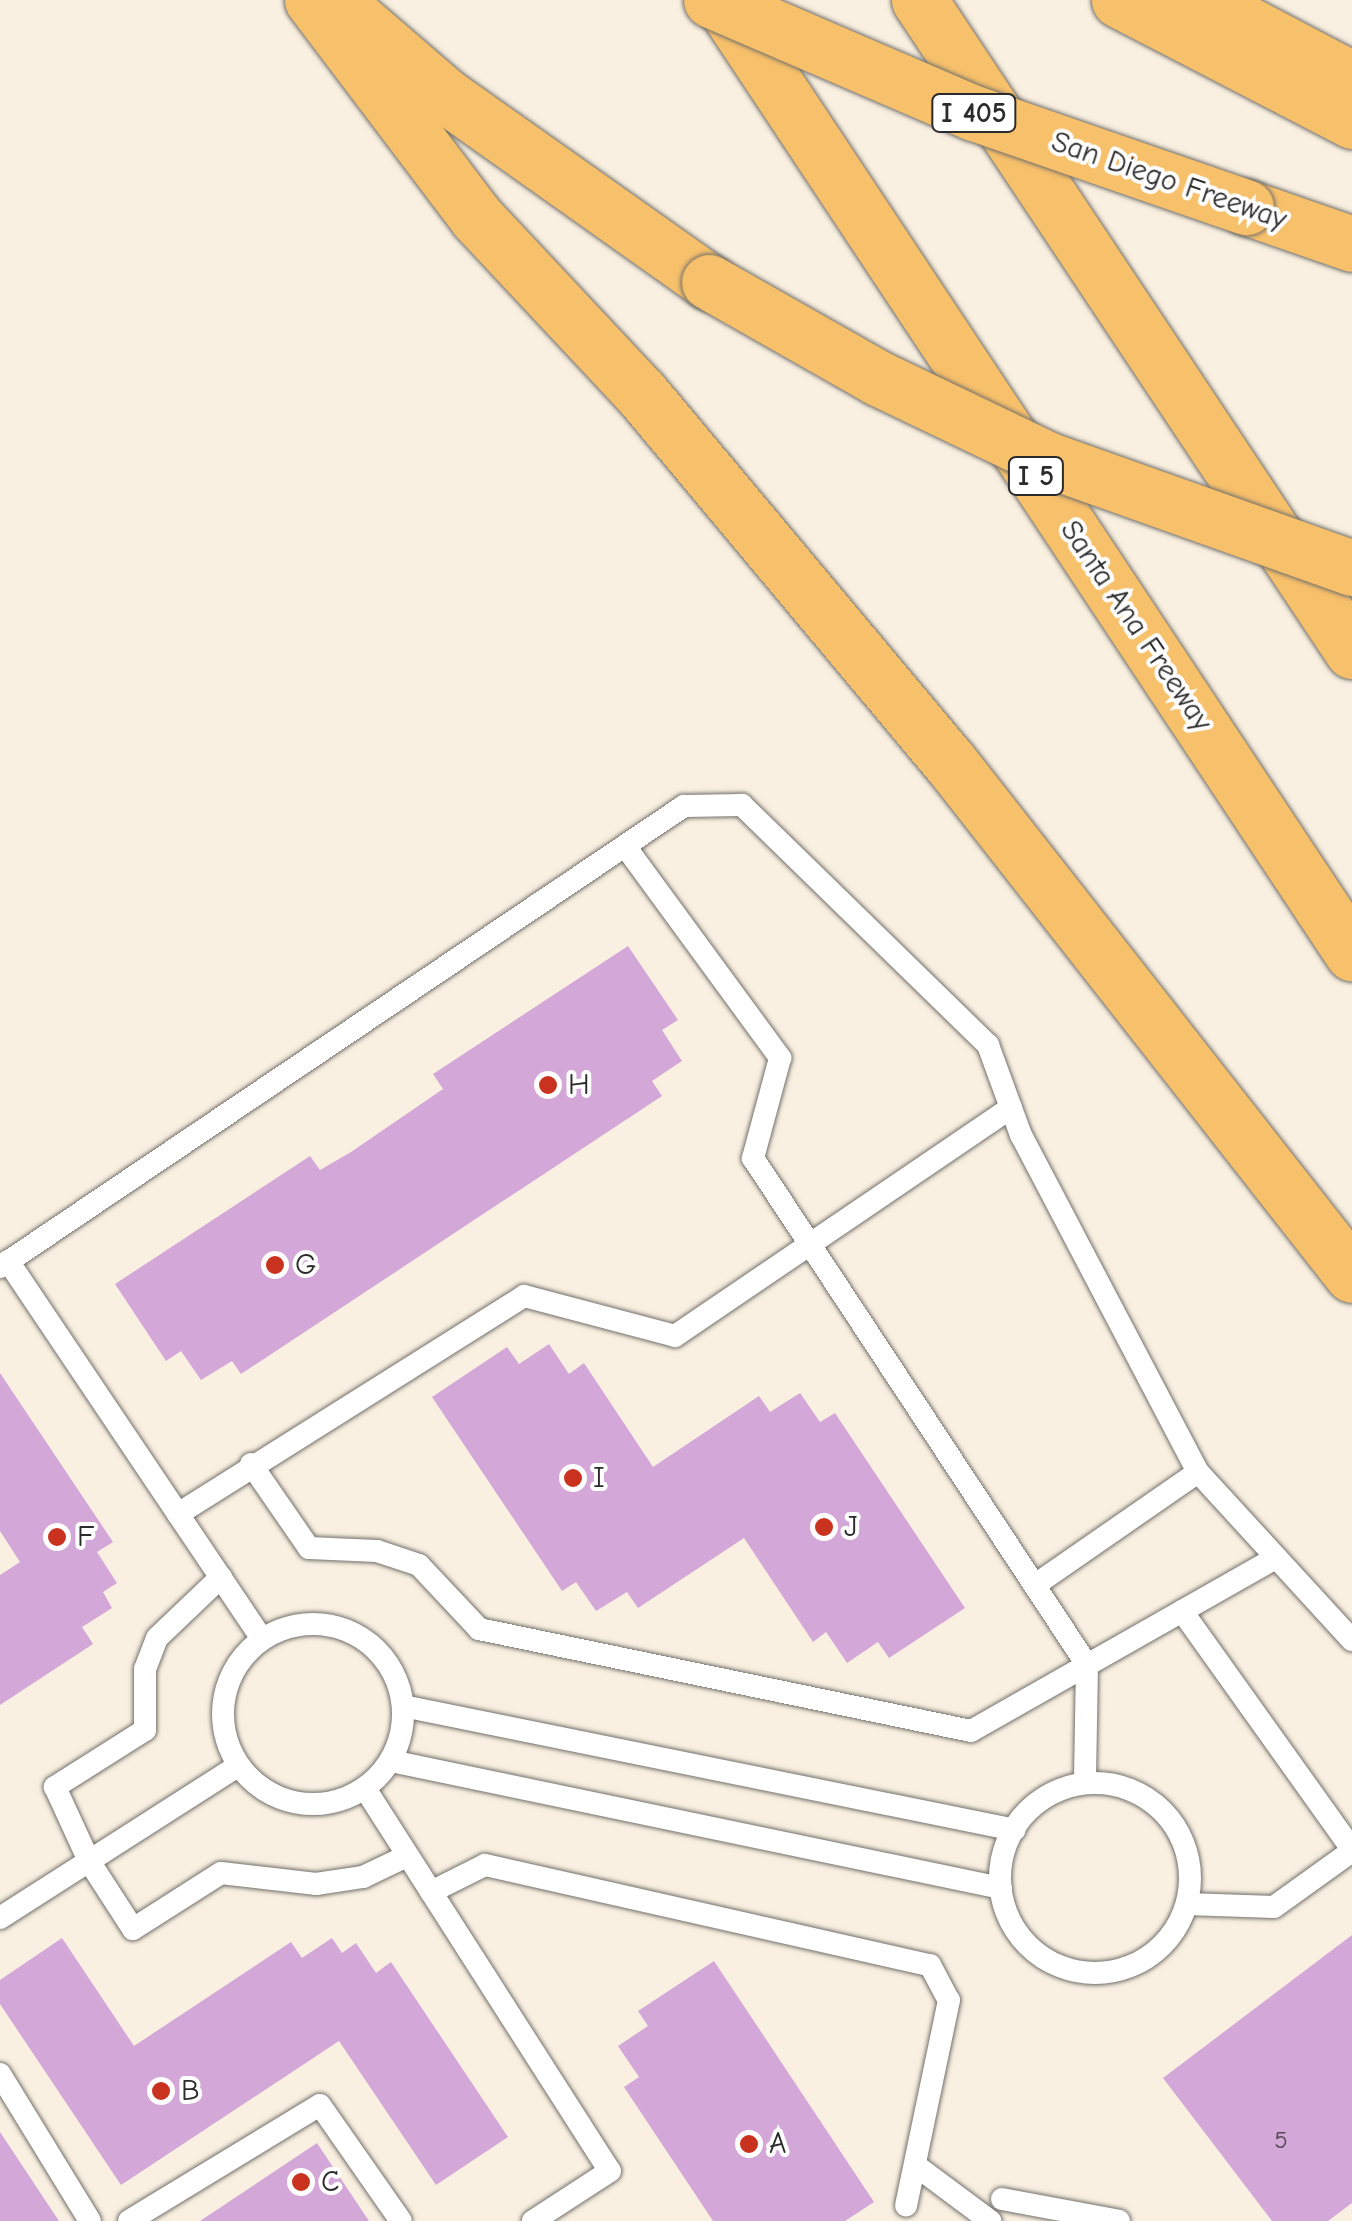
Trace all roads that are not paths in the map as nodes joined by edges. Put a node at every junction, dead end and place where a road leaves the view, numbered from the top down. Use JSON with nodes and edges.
{"nodes":[{"id":1,"x":312,"y":0,"type":"edge"},
{"id":2,"x":335,"y":0,"type":"edge"},
{"id":3,"x":711,"y":0,"type":"edge"},
{"id":4,"x":720,"y":0,"type":"edge"},
{"id":5,"x":918,"y":0,"type":"edge"},
{"id":6,"x":1119,"y":0,"type":"edge"},
{"id":7,"x":1202,"y":0,"type":"edge"},
{"id":8,"x":1352,"y":78,"type":"edge"},
{"id":9,"x":1352,"y":121,"type":"edge"},
{"id":10,"x":1352,"y":244,"type":"edge"},
{"id":11,"x":1352,"y":568,"type":"edge"},
{"id":12,"x":1352,"y":651,"type":"edge"},
{"id":13,"x":625,"y":846,"type":"junction"},
{"id":14,"x":1352,"y":953,"type":"edge"},
{"id":15,"x":1011,"y":1108,"type":"junction"},
{"id":16,"x":812,"y":1243,"type":"junction"},
{"id":17,"x":4,"y":1264,"type":"edge"},
{"id":18,"x":1352,"y":1275,"type":"edge"},
{"id":19,"x":252,"y":1464,"type":"junction"},
{"id":20,"x":1198,"y":1472,"type":"junction"},
{"id":21,"x":178,"y":1514,"type":"junction"},
{"id":22,"x":1276,"y":1558,"type":"junction"},
{"id":23,"x":221,"y":1577,"type":"junction"},
{"id":24,"x":1035,"y":1585,"type":"junction"},
{"id":25,"x":1182,"y":1612,"type":"junction"},
{"id":26,"x":262,"y":1639,"type":"junction"},
{"id":27,"x":1352,"y":1640,"type":"edge"},
{"id":28,"x":1087,"y":1665,"type":"junction"},
{"id":29,"x":403,"y":1706,"type":"junction"},
{"id":30,"x":391,"y":1761,"type":"junction"},
{"id":31,"x":236,"y":1768,"type":"junction"},
{"id":32,"x":1085,"y":1783,"type":"junction"},
{"id":33,"x":366,"y":1790,"type":"junction"},
{"id":34,"x":1015,"y":1830,"type":"junction"},
{"id":35,"x":1352,"y":1850,"type":"edge"},
{"id":36,"x":408,"y":1856,"type":"junction"},
{"id":37,"x":90,"y":1861,"type":"junction"},
{"id":38,"x":1000,"y":1888,"type":"junction"},
{"id":39,"x":431,"y":1892,"type":"junction"},
{"id":40,"x":1187,"y":1904,"type":"junction"},
{"id":41,"x":0,"y":1918,"type":"edge"},
{"id":42,"x":0,"y":2074,"type":"edge"},
{"id":43,"x":915,"y":2165,"type":"junction"},
{"id":44,"x":1002,"y":2198,"type":"dead end"},
{"id":45,"x":906,"y":2206,"type":"dead end"},
{"id":46,"x":90,"y":2221,"type":"edge"},
{"id":47,"x":129,"y":2221,"type":"edge"},
{"id":48,"x":401,"y":2221,"type":"edge"},
{"id":49,"x":533,"y":2221,"type":"edge"},
{"id":50,"x":990,"y":2221,"type":"edge"},
{"id":51,"x":1120,"y":2221,"type":"edge"}],
"edges":[{"from":1,"to":18,"type":"highway"},
{"from":2,"to":11,"type":"highway","bridge":true},
{"from":3,"to":10,"type":"highway","name":"San Diego Freeway","number":"I 405","bridge":true},
{"from":4,"to":14,"type":"highway","name":"Santa Ana Freeway","number":"I 5"},
{"from":5,"to":12,"type":"highway"},
{"from":6,"to":9,"type":"highway"},
{"from":7,"to":8,"type":"highway"},
{"from":13,"to":15,"type":"lane"},
{"from":13,"to":16,"type":"lane"},
{"from":13,"to":17,"type":"lane"},
{"from":15,"to":16,"type":"lane"},
{"from":15,"to":20,"type":"lane"},
{"from":16,"to":19,"type":"lane"},
{"from":16,"to":24,"type":"lane"},
{"from":17,"to":21,"type":"lane"},
{"from":19,"to":21,"type":"lane"},
{"from":19,"to":28,"type":"lane"},
{"from":20,"to":22,"type":"lane"},
{"from":20,"to":24,"type":"lane"},
{"from":21,"to":23,"type":"lane"},
{"from":22,"to":25,"type":"lane"},
{"from":22,"to":27,"type":"lane"},
{"from":23,"to":26,"type":"lane"},
{"from":23,"to":37,"type":"lane"},
{"from":24,"to":28,"type":"lane"},
{"from":25,"to":28,"type":"lane"},
{"from":25,"to":35,"type":"lane"},
{"from":26,"to":29,"type":"lane"},
{"from":26,"to":31,"type":"lane"},
{"from":28,"to":32,"type":"lane"},
{"from":29,"to":30,"type":"lane"},
{"from":29,"to":34,"type":"lane"},
{"from":30,"to":33,"type":"lane"},
{"from":30,"to":38,"type":"lane"},
{"from":31,"to":33,"type":"lane"},
{"from":31,"to":37,"type":"lane"},
{"from":32,"to":34,"type":"lane"},
{"from":32,"to":40,"type":"lane"},
{"from":33,"to":36,"type":"lane"},
{"from":34,"to":38,"type":"lane"},
{"from":35,"to":40,"type":"lane"},
{"from":36,"to":37,"type":"lane"},
{"from":36,"to":39,"type":"lane"},
{"from":37,"to":41,"type":"lane"},
{"from":38,"to":40,"type":"lane"},
{"from":39,"to":43,"type":"lane"},
{"from":39,"to":49,"type":"lane"},
{"from":42,"to":46,"type":"lane"},
{"from":43,"to":45,"type":"lane"},
{"from":43,"to":50,"type":"lane"},
{"from":44,"to":51,"type":"lane"},
{"from":47,"to":48,"type":"lane"}]}
